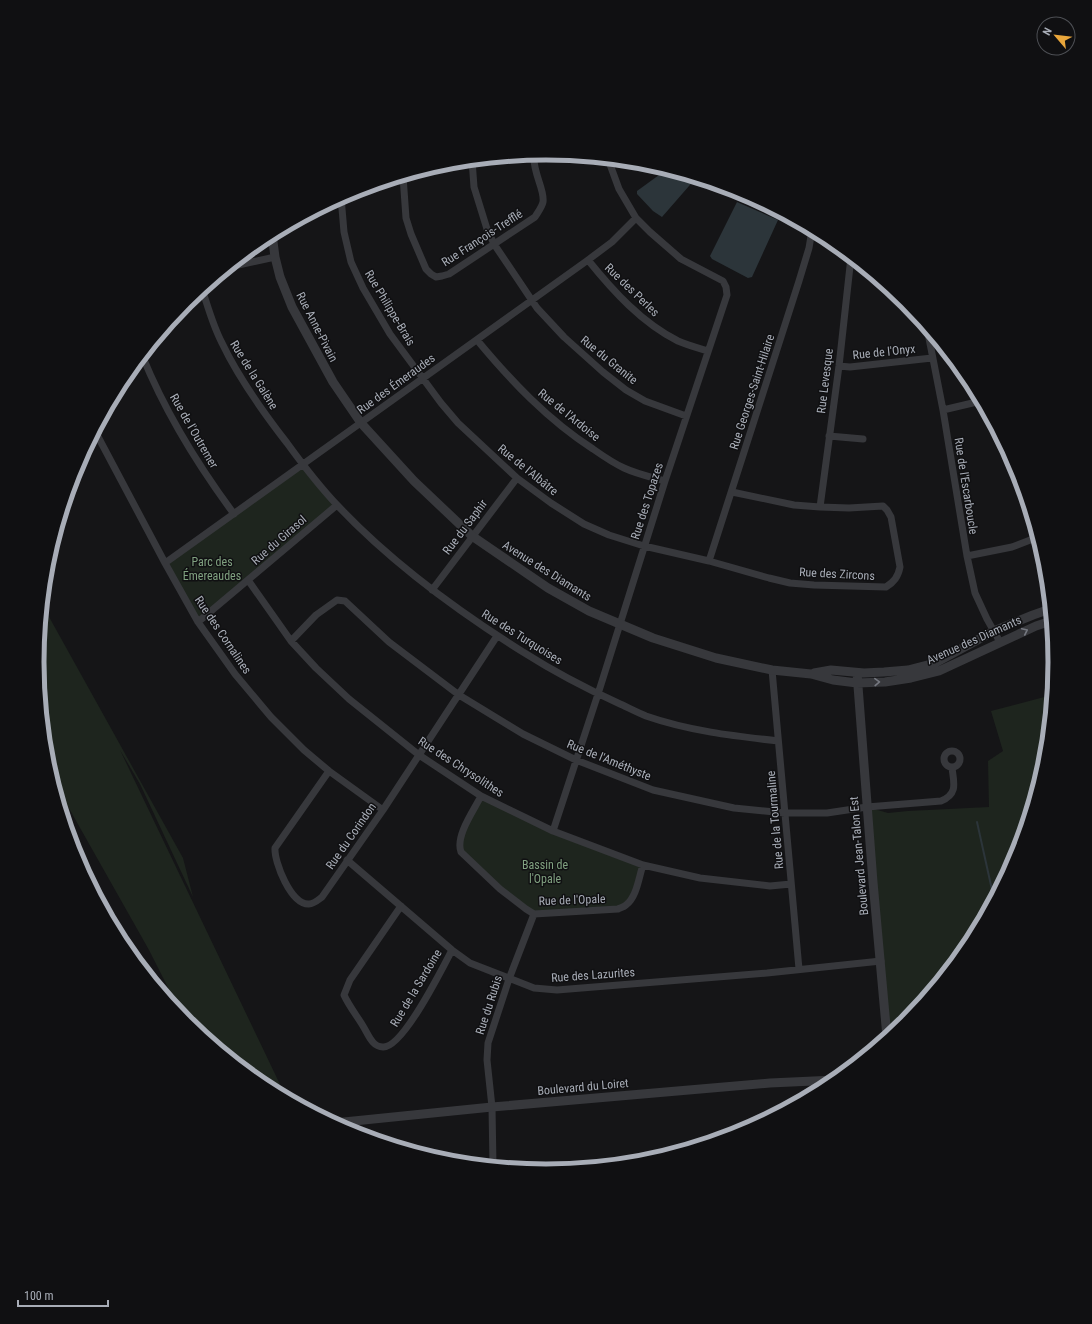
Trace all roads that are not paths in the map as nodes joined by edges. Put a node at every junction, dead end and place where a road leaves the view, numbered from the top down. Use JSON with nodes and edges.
{"nodes":[{"id":1,"x":533,"y":160,"type":"edge"},
{"id":2,"x":610,"y":164,"type":"edge"},
{"id":3,"x":472,"y":165,"type":"edge"},
{"id":4,"x":403,"y":181,"type":"edge"},
{"id":5,"x":342,"y":204,"type":"edge"},
{"id":6,"x":636,"y":218,"type":"junction"},
{"id":7,"x":811,"y":236,"type":"edge"},
{"id":8,"x":273,"y":241,"type":"edge"},
{"id":9,"x":494,"y":244,"type":"junction"},
{"id":10,"x":275,"y":257,"type":"junction"},
{"id":11,"x":588,"y":260,"type":"junction"},
{"id":12,"x":850,"y":263,"type":"edge"},
{"id":13,"x":239,"y":265,"type":"edge"},
{"id":14,"x":204,"y":295,"type":"edge"},
{"id":15,"x":532,"y":299,"type":"junction"},
{"id":16,"x":929,"y":338,"type":"edge"},
{"id":17,"x":477,"y":340,"type":"junction"},
{"id":18,"x":708,"y":351,"type":"junction"},
{"id":19,"x":932,"y":358,"type":"junction"},
{"id":20,"x":144,"y":361,"type":"edge"},
{"id":21,"x":839,"y":366,"type":"junction"},
{"id":22,"x":423,"y":378,"type":"junction"},
{"id":23,"x":976,"y":403,"type":"edge"},
{"id":24,"x":943,"y":410,"type":"junction"},
{"id":25,"x":686,"y":416,"type":"junction"},
{"id":26,"x":361,"y":423,"type":"junction"},
{"id":27,"x":829,"y":436,"type":"junction"},
{"id":28,"x":98,"y":437,"type":"edge"},
{"id":29,"x":862,"y":439,"type":"dead end"},
{"id":30,"x":303,"y":464,"type":"junction"},
{"id":31,"x":517,"y":478,"type":"junction"},
{"id":32,"x":665,"y":481,"type":"junction"},
{"id":33,"x":732,"y":492,"type":"junction"},
{"id":34,"x":337,"y":505,"type":"junction"},
{"id":35,"x":820,"y":507,"type":"junction"},
{"id":36,"x":234,"y":514,"type":"junction"},
{"id":37,"x":472,"y":536,"type":"junction"},
{"id":38,"x":1033,"y":539,"type":"edge"},
{"id":39,"x":644,"y":546,"type":"junction"},
{"id":40,"x":967,"y":556,"type":"junction"},
{"id":41,"x":709,"y":561,"type":"junction"},
{"id":42,"x":165,"y":563,"type":"junction"},
{"id":43,"x":248,"y":580,"type":"junction"},
{"id":44,"x":432,"y":590,"type":"junction"},
{"id":45,"x":1045,"y":611,"type":"edge"},
{"id":46,"x":198,"y":622,"type":"junction"},
{"id":47,"x":1046,"y":623,"type":"edge"},
{"id":48,"x":619,"y":625,"type":"junction"},
{"id":49,"x":994,"y":631,"type":"junction"},
{"id":50,"x":497,"y":636,"type":"junction"},
{"id":51,"x":291,"y":641,"type":"junction"},
{"id":52,"x":1000,"y":642,"type":"junction"},
{"id":53,"x":772,"y":670,"type":"junction"},
{"id":54,"x":857,"y":673,"type":"junction"},
{"id":55,"x":811,"y":674,"type":"junction"},
{"id":56,"x":857,"y":683,"type":"junction"},
{"id":57,"x":459,"y":694,"type":"junction"},
{"id":58,"x":598,"y":694,"type":"junction"},
{"id":59,"x":778,"y":741,"type":"junction"},
{"id":60,"x":419,"y":755,"type":"junction"},
{"id":61,"x":576,"y":760,"type":"junction"},
{"id":62,"x":952,"y":768,"type":"dead end"},
{"id":63,"x":329,"y":771,"type":"junction"},
{"id":64,"x":481,"y":796,"type":"junction"},
{"id":65,"x":867,"y":807,"type":"junction"},
{"id":66,"x":383,"y":810,"type":"junction"},
{"id":67,"x":785,"y":813,"type":"junction"},
{"id":68,"x":553,"y":831,"type":"junction"},
{"id":69,"x":347,"y":860,"type":"junction"},
{"id":70,"x":643,"y":864,"type":"junction"},
{"id":71,"x":791,"y":884,"type":"junction"},
{"id":72,"x":401,"y":906,"type":"junction"},
{"id":73,"x":534,"y":914,"type":"junction"},
{"id":74,"x":452,"y":950,"type":"junction"},
{"id":75,"x":881,"y":961,"type":"junction"},
{"id":76,"x":799,"y":969,"type":"junction"},
{"id":77,"x":509,"y":979,"type":"junction"},
{"id":78,"x":886,"y":1030,"type":"edge"},
{"id":79,"x":822,"y":1081,"type":"edge"},
{"id":80,"x":492,"y":1107,"type":"junction"},
{"id":81,"x":345,"y":1122,"type":"edge"},
{"id":82,"x":492,"y":1161,"type":"edge"}],
"edges":[{"from":1,"to":9,"type":"street","name":"Rue François-Trefflé"},
{"from":2,"to":6,"type":"street","name":"Rue des Topazes"},
{"from":3,"to":9,"type":"street","name":"Rue du Granite"},
{"from":4,"to":9,"type":"street","name":"Rue François-Trefflé"},
{"from":5,"to":22,"type":"street","name":"Rue Philippe-Brais"},
{"from":6,"to":11,"type":"street","name":"Rue des Émeraudes"},
{"from":6,"to":18,"type":"street","name":"Rue des Topazes"},
{"from":7,"to":33,"type":"street","name":"Rue Georges-Saint-Hilaire"},
{"from":8,"to":10,"type":"street","name":"Rue Anne-Pivain"},
{"from":9,"to":15,"type":"street","name":"Rue du Granite"},
{"from":10,"to":13,"type":"street"},
{"from":10,"to":26,"type":"street","name":"Rue Anne-Pivain"},
{"from":11,"to":15,"type":"street","name":"Rue des Émeraudes"},
{"from":11,"to":18,"type":"street","name":"Rue des Perles"},
{"from":12,"to":21,"type":"street","name":"Rue Levesque"},
{"from":14,"to":30,"type":"street","name":"Rue de la Galène"},
{"from":15,"to":17,"type":"street","name":"Rue des Émeraudes"},
{"from":15,"to":25,"type":"street","name":"Rue du Granite"},
{"from":16,"to":19,"type":"street","name":"Rue de l'Escarboucle"},
{"from":17,"to":22,"type":"street","name":"Rue des Émeraudes"},
{"from":17,"to":32,"type":"street","name":"Rue de l'Ardoise"},
{"from":18,"to":25,"type":"street","name":"Rue des Topazes"},
{"from":19,"to":21,"type":"street","name":"Rue de l'Onyx"},
{"from":19,"to":24,"type":"street","name":"Rue de l'Escarboucle"},
{"from":20,"to":36,"type":"street","name":"Rue de l'Outremer"},
{"from":21,"to":27,"type":"street","name":"Rue Levesque"},
{"from":22,"to":26,"type":"street","name":"Rue des Émeraudes"},
{"from":22,"to":31,"type":"street","name":"Rue de l'Albâtre"},
{"from":23,"to":24,"type":"street"},
{"from":24,"to":40,"type":"street","name":"Rue de l'Escarboucle"},
{"from":25,"to":32,"type":"street","name":"Rue des Topazes"},
{"from":26,"to":30,"type":"street","name":"Rue des Émeraudes"},
{"from":26,"to":37,"type":"street","name":"Avenue des Diamants"},
{"from":27,"to":29,"type":"street"},
{"from":27,"to":35,"type":"street","name":"Rue Levesque"},
{"from":28,"to":42,"type":"street","name":"Rue des Cornalines"},
{"from":30,"to":34,"type":"street","name":"Rue des Turquoises"},
{"from":30,"to":36,"type":"street","name":"Rue des Émeraudes"},
{"from":31,"to":37,"type":"street","name":"Rue du Saphir"},
{"from":31,"to":39,"type":"street","name":"Rue de l'Albâtre"},
{"from":32,"to":39,"type":"street","name":"Rue des Topazes"},
{"from":33,"to":35,"type":"street","name":"Rue des Zircons"},
{"from":33,"to":41,"type":"street","name":"Rue Georges-Saint-Hilaire"},
{"from":34,"to":43,"type":"street","name":"Rue du Girasol"},
{"from":34,"to":44,"type":"street","name":"Rue des Turquoises"},
{"from":35,"to":41,"type":"street","name":"Rue des Zircons"},
{"from":36,"to":42,"type":"street","name":"Rue des Émeraudes"},
{"from":37,"to":44,"type":"street","name":"Rue du Saphir"},
{"from":37,"to":48,"type":"street","name":"Avenue des Diamants"},
{"from":38,"to":40,"type":"street"},
{"from":39,"to":41,"type":"street","name":"Rue des Zircons"},
{"from":39,"to":48,"type":"street","name":"Rue des Topazes"},
{"from":40,"to":49,"type":"street","name":"Rue de l'Escarboucle"},
{"from":42,"to":46,"type":"street","name":"Rue des Cornalines"},
{"from":43,"to":46,"type":"street","name":"Rue du Girasol"},
{"from":43,"to":51,"type":"street","name":"Rue des Chrysolithes"},
{"from":44,"to":50,"type":"street","name":"Rue des Turquoises"},
{"from":45,"to":49,"type":"street","name":"Avenue des Diamants"},
{"from":46,"to":63,"type":"street","name":"Rue des Cornalines"},
{"from":52,"to":47,"type":"street","name":"Avenue des Diamants","one_way":true},
{"from":48,"to":53,"type":"street","name":"Avenue des Diamants"},
{"from":48,"to":58,"type":"street","name":"Rue des Topazes"},
{"from":49,"to":52,"type":"street","name":"Rue de l'Escarboucle"},
{"from":49,"to":54,"type":"street","name":"Avenue des Diamants"},
{"from":50,"to":57,"type":"street","name":"Rue du Corindon"},
{"from":50,"to":58,"type":"street","name":"Rue des Turquoises"},
{"from":51,"to":57,"type":"street","name":"Rue de l'Améthyste"},
{"from":51,"to":60,"type":"street","name":"Rue des Chrysolithes"},
{"from":56,"to":52,"type":"street","name":"Avenue des Diamants","one_way":true},
{"from":53,"to":55,"type":"street","name":"Avenue des Diamants"},
{"from":53,"to":59,"type":"street","name":"Rue de la Tourmaline"},
{"from":54,"to":55,"type":"street","name":"Avenue des Diamants"},
{"from":54,"to":56,"type":"street","name":"Boulevard Jean-Talon Est"},
{"from":55,"to":56,"type":"street","name":"Avenue des Diamants"},
{"from":56,"to":65,"type":"street","name":"Boulevard Jean-Talon Est"},
{"from":57,"to":60,"type":"street","name":"Rue du Corindon"},
{"from":57,"to":61,"type":"street","name":"Rue de l'Améthyste"},
{"from":58,"to":59,"type":"street","name":"Rue des Turquoises"},
{"from":58,"to":61,"type":"street","name":"Rue des Topazes"},
{"from":59,"to":67,"type":"street","name":"Rue de la Tourmaline"},
{"from":60,"to":64,"type":"street","name":"Rue des Chrysolithes"},
{"from":60,"to":66,"type":"street","name":"Rue du Corindon"},
{"from":61,"to":67,"type":"street","name":"Rue de l'Améthyste"},
{"from":61,"to":68,"type":"street","name":"Rue des Topazes"},
{"from":62,"to":65,"type":"street","name":"Rue de l'Améthyste"},
{"from":63,"to":66,"type":"street","name":"Rue des Cornalines"},
{"from":63,"to":69,"type":"street","name":"Rue du Corindon"},
{"from":64,"to":68,"type":"street","name":"Rue des Chrysolithes"},
{"from":64,"to":73,"type":"street","name":"Rue de l'Opale"},
{"from":65,"to":67,"type":"street","name":"Rue de l'Améthyste"},
{"from":65,"to":75,"type":"street","name":"Boulevard Jean-Talon Est"},
{"from":66,"to":69,"type":"street","name":"Rue du Corindon"},
{"from":67,"to":71,"type":"street","name":"Rue de la Tourmaline"},
{"from":68,"to":70,"type":"street","name":"Rue des Chrysolithes"},
{"from":69,"to":72,"type":"street","name":"Rue des Lazurites"},
{"from":70,"to":71,"type":"street","name":"Rue des Chrysolithes"},
{"from":70,"to":73,"type":"street","name":"Rue de l'Opale"},
{"from":71,"to":76,"type":"street","name":"Rue de la Tourmaline"},
{"from":72,"to":74,"type":"street","name":"Rue des Lazurites"},
{"from":72,"to":74,"type":"street","name":"Rue de la Sardoine"},
{"from":73,"to":77,"type":"street","name":"Rue du Rubis"},
{"from":74,"to":77,"type":"street","name":"Rue des Lazurites"},
{"from":75,"to":76,"type":"street","name":"Rue des Lazurites"},
{"from":75,"to":78,"type":"street","name":"Boulevard Jean-Talon Est"},
{"from":76,"to":77,"type":"street","name":"Rue des Lazurites"},
{"from":77,"to":80,"type":"street","name":"Rue du Rubis"},
{"from":79,"to":80,"type":"street","name":"Boulevard du Loiret"},
{"from":80,"to":81,"type":"street","name":"Boulevard du Loiret"},
{"from":80,"to":82,"type":"street","name":"Rue du Rubis"}]}
